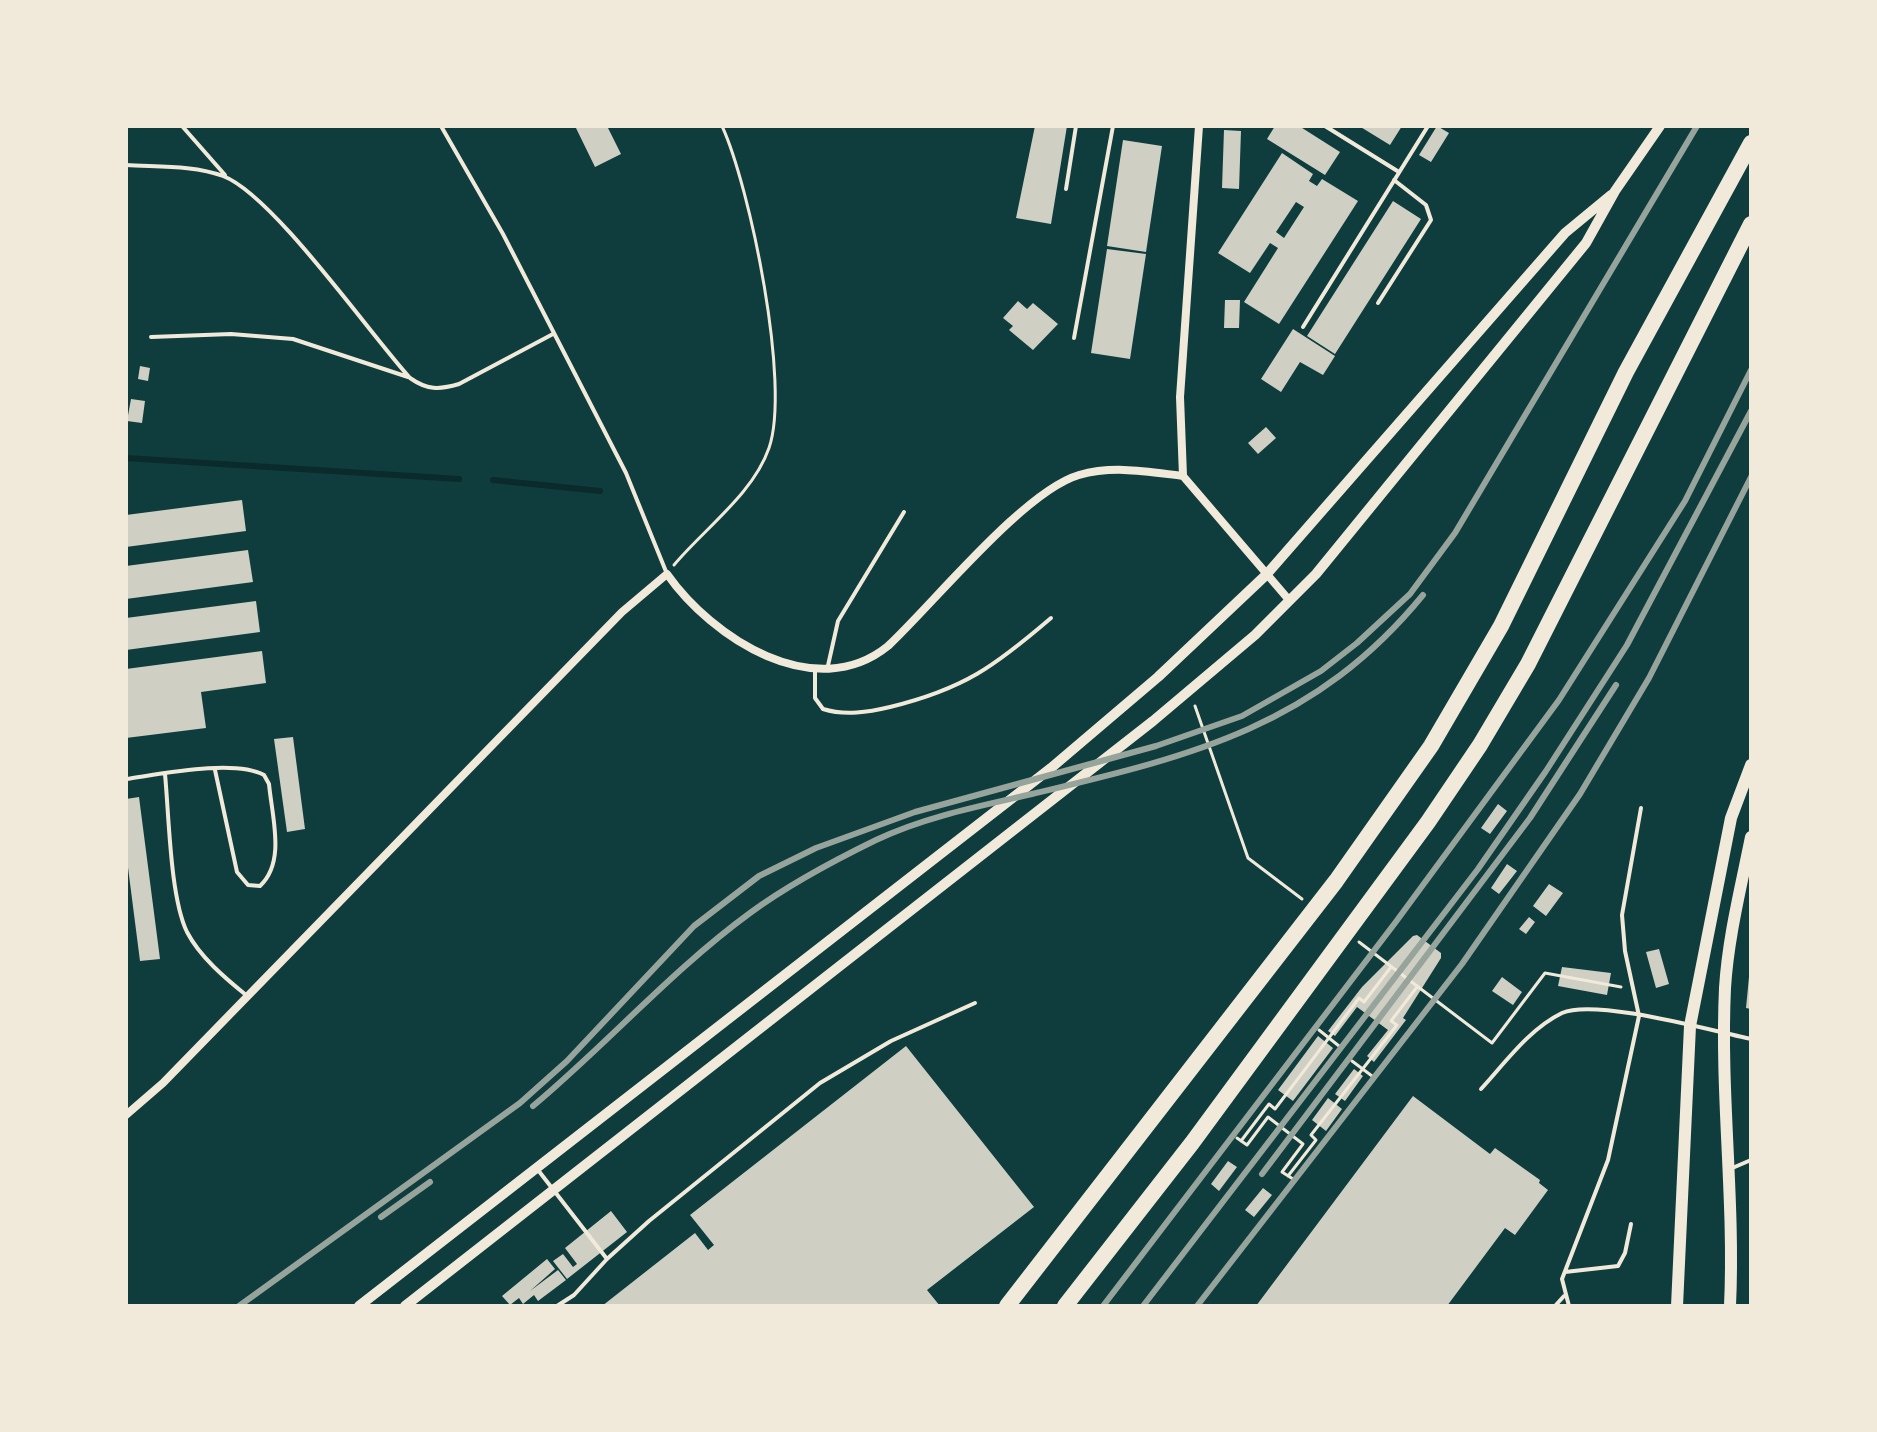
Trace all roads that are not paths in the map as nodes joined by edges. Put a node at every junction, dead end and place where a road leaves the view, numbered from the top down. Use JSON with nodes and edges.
{"nodes":[{"id":1,"x":182,"y":126,"type":"edge"},
{"id":2,"x":441,"y":126,"type":"edge"},
{"id":3,"x":1076,"y":126,"type":"edge"},
{"id":4,"x":1113,"y":126,"type":"edge"},
{"id":5,"x":1199,"y":126,"type":"edge"},
{"id":6,"x":1325,"y":126,"type":"edge"},
{"id":7,"x":1428,"y":126,"type":"edge"},
{"id":8,"x":1660,"y":126,"type":"edge"},
{"id":9,"x":1751,"y":143,"type":"edge"},
{"id":10,"x":126,"y":165,"type":"edge"},
{"id":11,"x":1399,"y":172,"type":"junction"},
{"id":12,"x":226,"y":177,"type":"junction"},
{"id":13,"x":1394,"y":180,"type":"junction"},
{"id":14,"x":1066,"y":189,"type":"dead end"},
{"id":15,"x":1615,"y":191,"type":"junction"},
{"id":16,"x":1751,"y":224,"type":"edge"},
{"id":17,"x":1378,"y":303,"type":"dead end"},
{"id":18,"x":1303,"y":327,"type":"dead end"},
{"id":19,"x":553,"y":334,"type":"junction"},
{"id":20,"x":151,"y":337,"type":"dead end"},
{"id":21,"x":1074,"y":338,"type":"dead end"},
{"id":22,"x":410,"y":378,"type":"junction"},
{"id":23,"x":1183,"y":476,"type":"junction"},
{"id":24,"x":904,"y":512,"type":"dead end"},
{"id":25,"x":667,"y":574,"type":"junction"},
{"id":26,"x":1266,"y":575,"type":"junction"},
{"id":27,"x":1289,"y":600,"type":"junction"},
{"id":28,"x":1051,"y":618,"type":"dead end"},
{"id":29,"x":815,"y":671,"type":"junction"},
{"id":30,"x":827,"y":671,"type":"junction"},
{"id":31,"x":1751,"y":765,"type":"edge"},
{"id":32,"x":215,"y":770,"type":"junction"},
{"id":33,"x":165,"y":774,"type":"junction"},
{"id":34,"x":126,"y":779,"type":"edge"},
{"id":35,"x":1641,"y":808,"type":"dead end"},
{"id":36,"x":1751,"y":837,"type":"edge"},
{"id":37,"x":248,"y":997,"type":"junction"},
{"id":38,"x":975,"y":1003,"type":"dead end"},
{"id":39,"x":1639,"y":1016,"type":"junction"},
{"id":40,"x":1690,"y":1026,"type":"junction"},
{"id":41,"x":1724,"y":1034,"type":"junction"},
{"id":42,"x":1751,"y":1039,"type":"edge"},
{"id":43,"x":1481,"y":1089,"type":"dead end"},
{"id":44,"x":126,"y":1115,"type":"edge"},
{"id":45,"x":1751,"y":1160,"type":"edge"},
{"id":46,"x":537,"y":1168,"type":"junction"},
{"id":47,"x":1727,"y":1170,"type":"junction"},
{"id":48,"x":556,"y":1189,"type":"junction"},
{"id":49,"x":1631,"y":1224,"type":"dead end"},
{"id":50,"x":607,"y":1259,"type":"junction"},
{"id":51,"x":1564,"y":1272,"type":"junction"},
{"id":52,"x":1564,"y":1296,"type":"junction"},
{"id":53,"x":359,"y":1306,"type":"edge"},
{"id":54,"x":405,"y":1306,"type":"edge"},
{"id":55,"x":557,"y":1306,"type":"edge"},
{"id":56,"x":1007,"y":1306,"type":"edge"},
{"id":57,"x":1065,"y":1306,"type":"edge"},
{"id":58,"x":1555,"y":1306,"type":"edge"},
{"id":59,"x":1569,"y":1306,"type":"edge"},
{"id":60,"x":1677,"y":1306,"type":"edge"},
{"id":61,"x":1730,"y":1306,"type":"edge"}],
"edges":[{"from":1,"to":12,"type":"lane"},
{"from":2,"to":19,"type":"lane"},
{"from":3,"to":14,"type":"lane"},
{"from":4,"to":21,"type":"lane"},
{"from":5,"to":23,"type":"street"},
{"from":6,"to":11,"type":"lane"},
{"from":7,"to":11,"type":"lane"},
{"from":8,"to":15,"type":"street"},
{"from":9,"to":56,"type":"highway"},
{"from":10,"to":12,"type":"lane"},
{"from":11,"to":13,"type":"lane"},
{"from":12,"to":22,"type":"lane"},
{"from":13,"to":17,"type":"lane"},
{"from":13,"to":18,"type":"lane"},
{"from":15,"to":26,"type":"street"},
{"from":15,"to":27,"type":"street"},
{"from":16,"to":57,"type":"highway"},
{"from":19,"to":22,"type":"lane"},
{"from":19,"to":25,"type":"lane"},
{"from":20,"to":22,"type":"lane"},
{"from":23,"to":26,"type":"street"},
{"from":23,"to":30,"type":"street"},
{"from":24,"to":30,"type":"lane"},
{"from":25,"to":29,"type":"street"},
{"from":25,"to":37,"type":"street"},
{"from":26,"to":27,"type":"street"},
{"from":26,"to":46,"type":"street"},
{"from":27,"to":48,"type":"street"},
{"from":28,"to":29,"type":"lane"},
{"from":29,"to":30,"type":"street"},
{"from":31,"to":40,"type":"main road"},
{"from":32,"to":32,"type":"lane"},
{"from":32,"to":33,"type":"lane"},
{"from":33,"to":34,"type":"lane"},
{"from":33,"to":37,"type":"lane"},
{"from":35,"to":39,"type":"lane"},
{"from":36,"to":41,"type":"main road"},
{"from":37,"to":44,"type":"street"},
{"from":38,"to":50,"type":"lane"},
{"from":39,"to":40,"type":"lane"},
{"from":39,"to":43,"type":"lane"},
{"from":39,"to":51,"type":"lane"},
{"from":40,"to":41,"type":"lane"},
{"from":40,"to":60,"type":"main road"},
{"from":41,"to":42,"type":"lane"},
{"from":41,"to":47,"type":"main road"},
{"from":45,"to":47,"type":"lane"},
{"from":46,"to":48,"type":"lane"},
{"from":46,"to":53,"type":"street"},
{"from":47,"to":61,"type":"main road"},
{"from":48,"to":50,"type":"lane"},
{"from":48,"to":54,"type":"street"},
{"from":49,"to":51,"type":"lane"},
{"from":50,"to":55,"type":"lane"},
{"from":51,"to":52,"type":"lane"},
{"from":52,"to":58,"type":"lane"},
{"from":52,"to":59,"type":"lane"}]}
